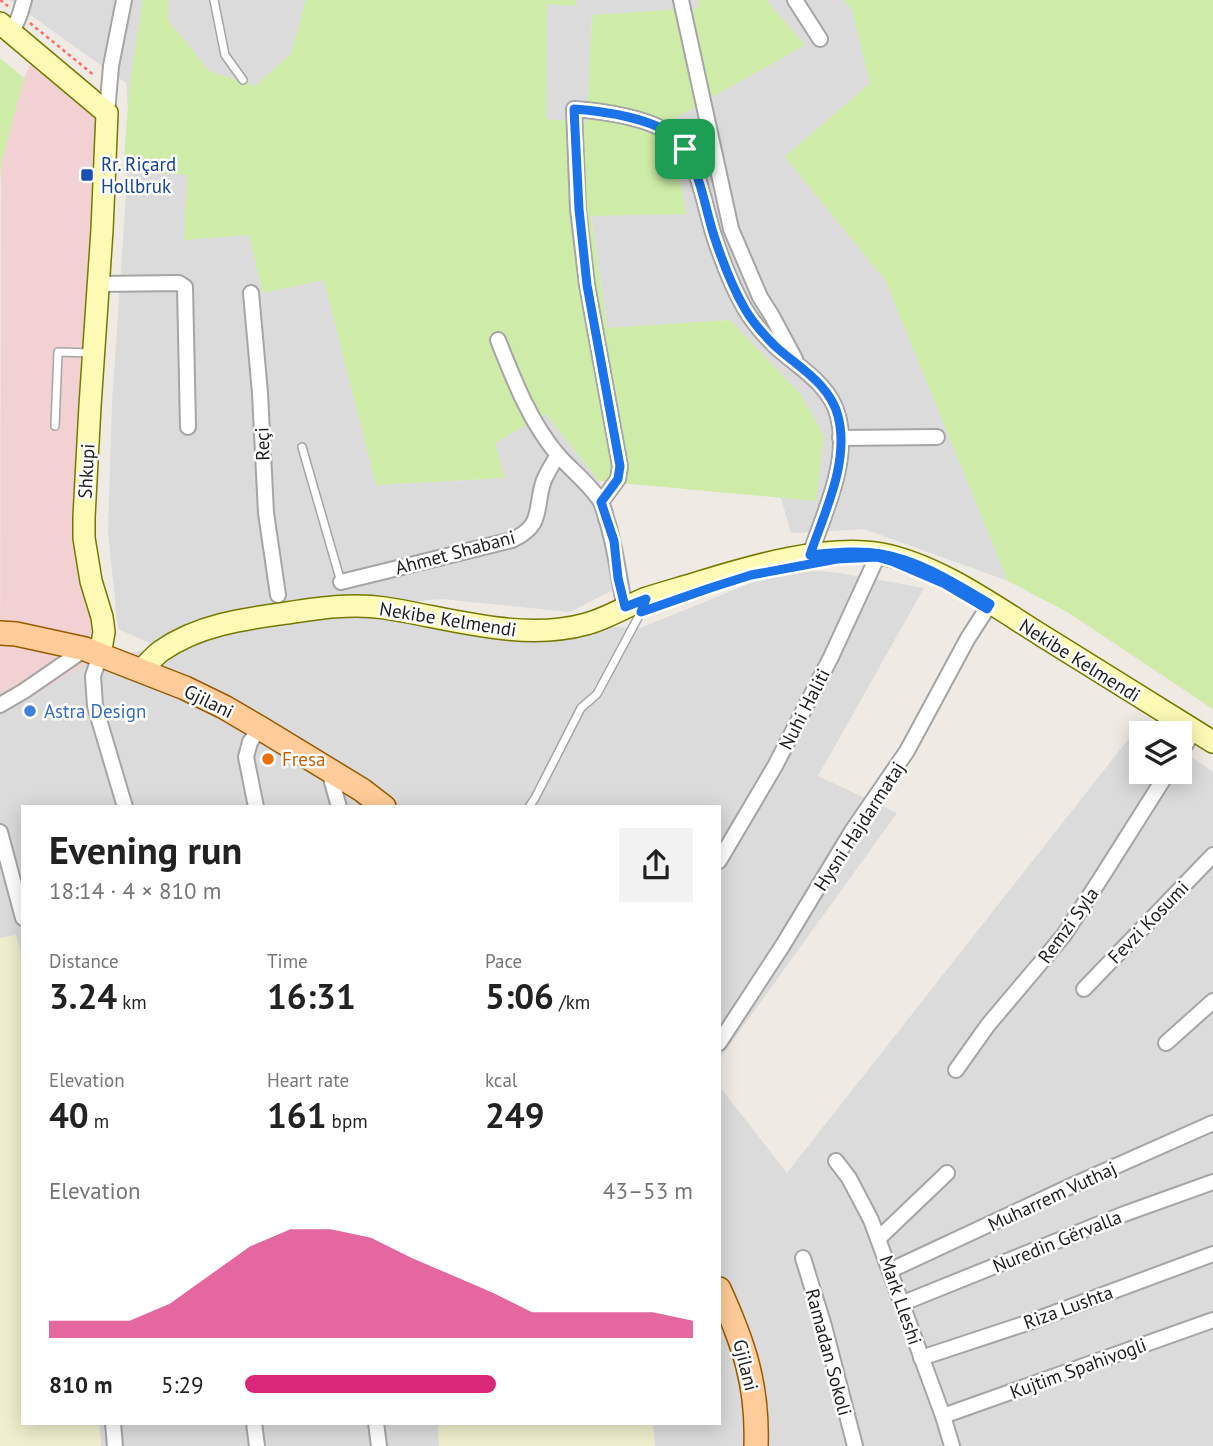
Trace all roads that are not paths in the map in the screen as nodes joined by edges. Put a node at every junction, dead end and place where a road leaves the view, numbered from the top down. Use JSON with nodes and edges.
{"nodes":[{"id":1,"x":124,"y":0,"type":"edge"},
{"id":2,"x":214,"y":0,"type":"edge"},
{"id":3,"x":681,"y":0,"type":"edge"},
{"id":4,"x":795,"y":0,"type":"edge"},
{"id":5,"x":14,"y":18,"type":"edge"},
{"id":6,"x":820,"y":39,"type":"dead end"},
{"id":7,"x":243,"y":80,"type":"dead end"},
{"id":8,"x":107,"y":113,"type":"junction"},
{"id":9,"x":99,"y":284,"type":"junction"},
{"id":10,"x":251,"y":293,"type":"dead end"},
{"id":11,"x":498,"y":340,"type":"dead end"},
{"id":12,"x":93,"y":353,"type":"junction"},
{"id":13,"x":798,"y":365,"type":"junction"},
{"id":14,"x":55,"y":426,"type":"dead end"},
{"id":15,"x":188,"y":426,"type":"dead end"},
{"id":16,"x":937,"y":437,"type":"dead end"},
{"id":17,"x":840,"y":438,"type":"junction"},
{"id":18,"x":302,"y":447,"type":"dead end"},
{"id":19,"x":558,"y":455,"type":"junction"},
{"id":20,"x":601,"y":502,"type":"junction"},
{"id":21,"x":879,"y":553,"type":"junction"},
{"id":22,"x":810,"y":555,"type":"junction"},
{"id":23,"x":341,"y":582,"type":"joint"},
{"id":24,"x":278,"y":595,"type":"dead end"},
{"id":25,"x":646,"y":599,"type":"junction"},
{"id":26,"x":990,"y":604,"type":"junction"},
{"id":27,"x":625,"y":607,"type":"junction"},
{"id":28,"x":5,"y":631,"type":"edge"},
{"id":29,"x":92,"y":652,"type":"junction"},
{"id":30,"x":140,"y":671,"type":"junction"},
{"id":31,"x":0,"y":705,"type":"edge"},
{"id":32,"x":260,"y":728,"type":"junction"},
{"id":33,"x":1194,"y":730,"type":"junction"},
{"id":34,"x":1192,"y":733,"type":"edge"},
{"id":35,"x":1213,"y":742,"type":"edge"},
{"id":36,"x":330,"y":771,"type":"junction"},
{"id":37,"x":1160,"y":784,"type":"edge"},
{"id":38,"x":124,"y":805,"type":"edge"},
{"id":39,"x":256,"y":805,"type":"edge"},
{"id":40,"x":338,"y":805,"type":"edge"},
{"id":41,"x":381,"y":805,"type":"edge"},
{"id":42,"x":530,"y":805,"type":"edge"},
{"id":43,"x":0,"y":832,"type":"edge"},
{"id":44,"x":1213,"y":855,"type":"edge"},
{"id":45,"x":721,"y":858,"type":"edge"},
{"id":46,"x":21,"y":911,"type":"edge"},
{"id":47,"x":1084,"y":989,"type":"dead end"},
{"id":48,"x":1213,"y":1001,"type":"edge"},
{"id":49,"x":721,"y":1040,"type":"edge"},
{"id":50,"x":1166,"y":1042,"type":"dead end"},
{"id":51,"x":956,"y":1070,"type":"dead end"},
{"id":52,"x":1213,"y":1123,"type":"edge"},
{"id":53,"x":836,"y":1161,"type":"dead end"},
{"id":54,"x":947,"y":1173,"type":"dead end"},
{"id":55,"x":1213,"y":1182,"type":"edge"},
{"id":56,"x":879,"y":1238,"type":"junction"},
{"id":57,"x":1213,"y":1254,"type":"edge"},
{"id":58,"x":803,"y":1258,"type":"dead end"},
{"id":59,"x":891,"y":1270,"type":"junction"},
{"id":60,"x":721,"y":1293,"type":"edge"},
{"id":61,"x":903,"y":1303,"type":"junction"},
{"id":62,"x":1213,"y":1320,"type":"edge"},
{"id":63,"x":922,"y":1358,"type":"junction"},
{"id":64,"x":943,"y":1416,"type":"junction"},
{"id":65,"x":113,"y":1425,"type":"edge"},
{"id":66,"x":254,"y":1425,"type":"edge"},
{"id":67,"x":376,"y":1425,"type":"edge"},
{"id":68,"x":115,"y":1446,"type":"edge"},
{"id":69,"x":257,"y":1446,"type":"edge"},
{"id":70,"x":379,"y":1446,"type":"edge"},
{"id":71,"x":756,"y":1446,"type":"edge"},
{"id":72,"x":855,"y":1446,"type":"edge"},
{"id":73,"x":952,"y":1446,"type":"edge"}],
"edges":[{"from":1,"to":8,"type":"street","name":"Shkupi"},
{"from":2,"to":7,"type":"lane"},
{"from":3,"to":13,"type":"street"},
{"from":4,"to":6,"type":"street"},
{"from":5,"to":8,"type":"street"},
{"from":8,"to":9,"type":"street","name":"Shkupi"},
{"from":9,"to":12,"type":"street","name":"Shkupi"},
{"from":9,"to":15,"type":"street"},
{"from":10,"to":24,"type":"street","name":"Reçi"},
{"from":11,"to":19,"type":"street"},
{"from":12,"to":14,"type":"lane"},
{"from":12,"to":29,"type":"street","name":"Shkupi"},
{"from":13,"to":17,"type":"street"},
{"from":13,"to":20,"type":"street"},
{"from":16,"to":17,"type":"street"},
{"from":17,"to":22,"type":"street"},
{"from":18,"to":23,"type":"lane"},
{"from":19,"to":20,"type":"street"},
{"from":19,"to":23,"type":"street","name":"Ahmet Shabani"},
{"from":20,"to":27,"type":"street"},
{"from":21,"to":22,"type":"street","name":"Nekibe Kelmendi"},
{"from":21,"to":26,"type":"street","name":"Nekibe Kelmendi"},
{"from":21,"to":45,"type":"street","name":"Nuhi Haliti"},
{"from":22,"to":25,"type":"street","name":"Nekibe Kelmendi"},
{"from":25,"to":27,"type":"street","name":"Nekibe Kelmendi"},
{"from":25,"to":42,"type":"lane"},
{"from":26,"to":33,"type":"street","name":"Nekibe Kelmendi"},
{"from":26,"to":49,"type":"street","name":"Hysni Hajdarmataj"},
{"from":27,"to":30,"type":"street","name":"Nekibe Kelmendi"},
{"from":28,"to":29,"type":"main road","name":"Gjilani"},
{"from":29,"to":30,"type":"main road","name":"Gjilani"},
{"from":29,"to":31,"type":"street"},
{"from":29,"to":38,"type":"street"},
{"from":30,"to":32,"type":"main road","name":"Gjilani"},
{"from":32,"to":36,"type":"main road","name":"Gjilani"},
{"from":32,"to":39,"type":"street"},
{"from":33,"to":34,"type":"street"},
{"from":33,"to":35,"type":"street","name":"Nekibe Kelmendi"},
{"from":36,"to":40,"type":"street"},
{"from":36,"to":41,"type":"main road","name":"Gjilani"},
{"from":37,"to":51,"type":"street","name":"Remzi Syla"},
{"from":43,"to":46,"type":"street"},
{"from":44,"to":47,"type":"street","name":"Fevzi Kosumi"},
{"from":48,"to":50,"type":"street"},
{"from":52,"to":59,"type":"street","name":"Muharrem Vuthaj"},
{"from":53,"to":56,"type":"street","name":"Mark Lleshi"},
{"from":54,"to":56,"type":"street"},
{"from":55,"to":61,"type":"street","name":"Nuredin Gërvalla"},
{"from":56,"to":59,"type":"street","name":"Mark Lleshi"},
{"from":57,"to":63,"type":"street","name":"Riza Lushta"},
{"from":58,"to":72,"type":"street","name":"Ramadan Sokoli"},
{"from":59,"to":61,"type":"street","name":"Mark Lleshi"},
{"from":60,"to":71,"type":"main road","name":"Gjilani"},
{"from":61,"to":63,"type":"street","name":"Mark Lleshi"},
{"from":62,"to":64,"type":"street","name":"Kujtim Spahivogli"},
{"from":63,"to":64,"type":"street","name":"Mark Lleshi"},
{"from":64,"to":73,"type":"street","name":"Mark Lleshi"},
{"from":65,"to":68,"type":"street"},
{"from":66,"to":69,"type":"street"},
{"from":67,"to":70,"type":"street"}]}
